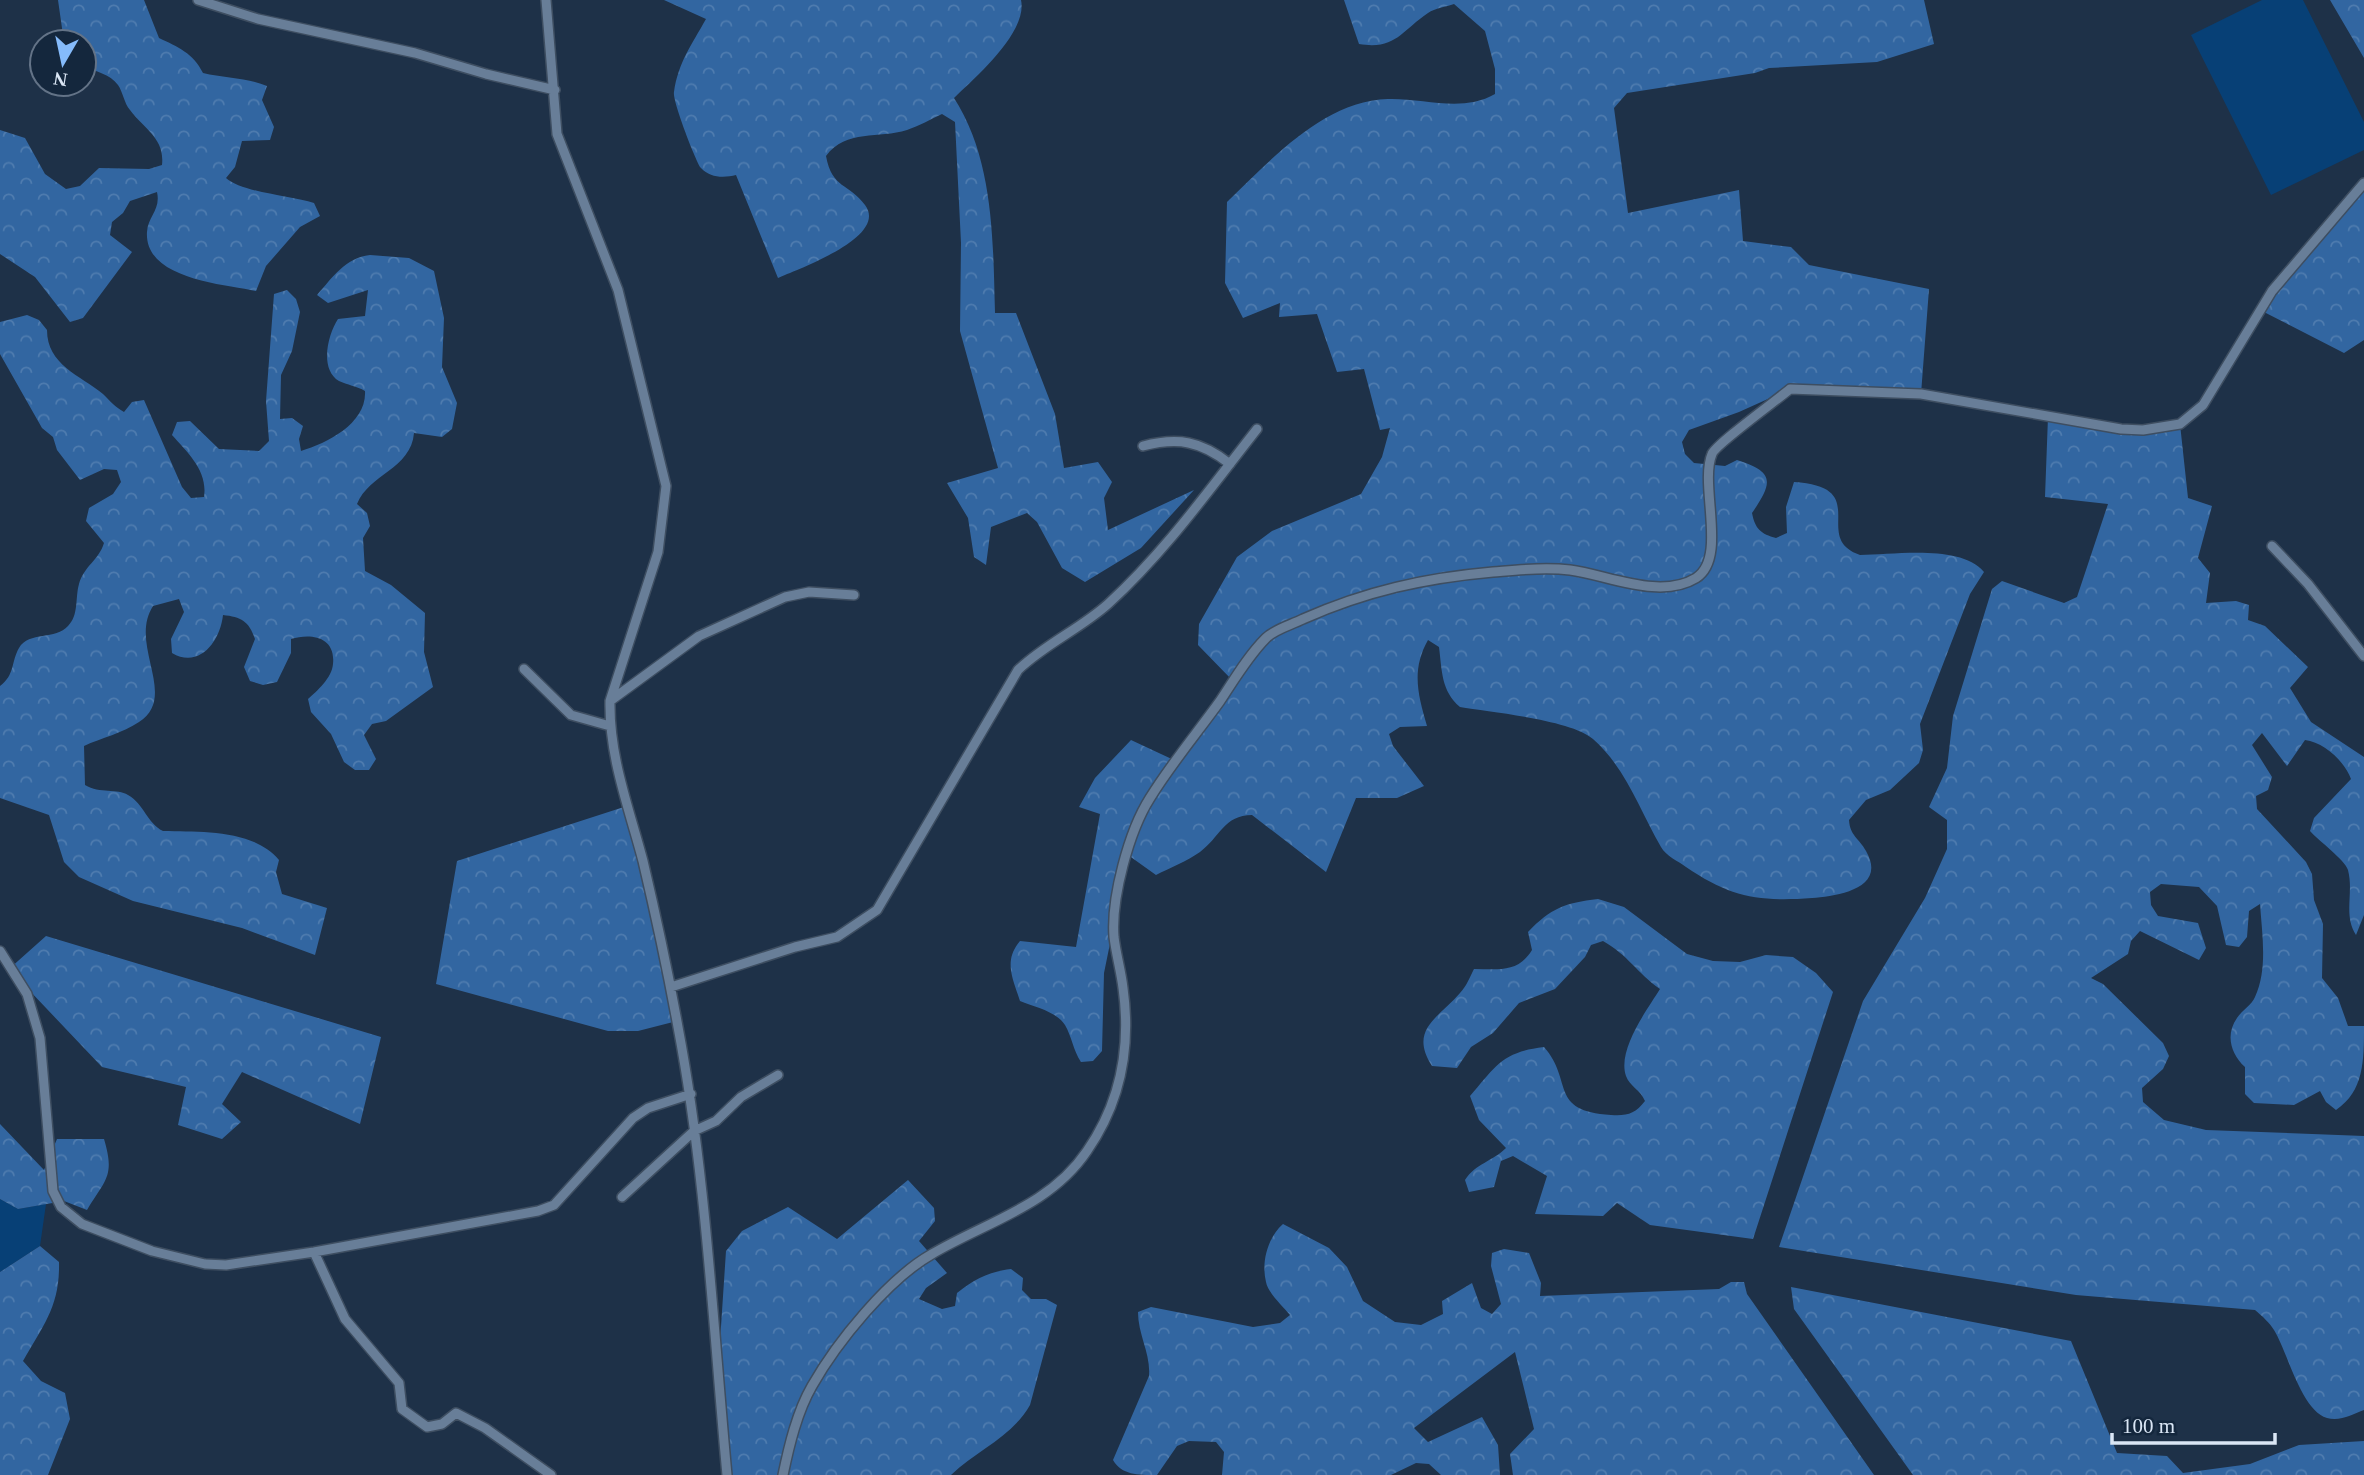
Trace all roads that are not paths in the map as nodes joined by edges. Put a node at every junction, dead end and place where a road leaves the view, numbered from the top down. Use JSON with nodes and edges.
{"nodes":[{"id":1,"x":198,"y":0,"type":"edge"},
{"id":2,"x":546,"y":0,"type":"edge"},
{"id":3,"x":555,"y":90,"type":"junction"},
{"id":4,"x":2364,"y":183,"type":"edge"},
{"id":5,"x":1257,"y":429,"type":"dead end"},
{"id":6,"x":1143,"y":446,"type":"dead end"},
{"id":7,"x":1230,"y":464,"type":"junction"},
{"id":8,"x":2272,"y":546,"type":"dead end"},
{"id":9,"x":855,"y":595,"type":"dead end"},
{"id":10,"x":2364,"y":656,"type":"edge"},
{"id":11,"x":524,"y":670,"type":"dead end"},
{"id":12,"x":610,"y":701,"type":"junction"},
{"id":13,"x":610,"y":726,"type":"junction"},
{"id":14,"x":0,"y":951,"type":"edge"},
{"id":15,"x":671,"y":987,"type":"junction"},
{"id":16,"x":778,"y":1075,"type":"dead end"},
{"id":17,"x":691,"y":1094,"type":"junction"},
{"id":18,"x":694,"y":1131,"type":"junction"},
{"id":19,"x":622,"y":1197,"type":"dead end"},
{"id":20,"x":314,"y":1252,"type":"junction"},
{"id":21,"x":551,"y":1475,"type":"edge"},
{"id":22,"x":727,"y":1475,"type":"edge"},
{"id":23,"x":783,"y":1475,"type":"edge"}],
"edges":[{"from":1,"to":3,"type":"street"},
{"from":2,"to":3,"type":"street"},
{"from":3,"to":12,"type":"street"},
{"from":4,"to":23,"type":"street"},
{"from":5,"to":7,"type":"street"},
{"from":6,"to":7,"type":"street"},
{"from":7,"to":15,"type":"street"},
{"from":8,"to":10,"type":"street"},
{"from":9,"to":12,"type":"street"},
{"from":11,"to":13,"type":"street"},
{"from":12,"to":13,"type":"street"},
{"from":13,"to":15,"type":"street"},
{"from":14,"to":20,"type":"street"},
{"from":15,"to":17,"type":"street"},
{"from":16,"to":18,"type":"street"},
{"from":17,"to":18,"type":"street"},
{"from":17,"to":20,"type":"street"},
{"from":18,"to":19,"type":"street"},
{"from":18,"to":22,"type":"street"},
{"from":20,"to":21,"type":"street"}]}
